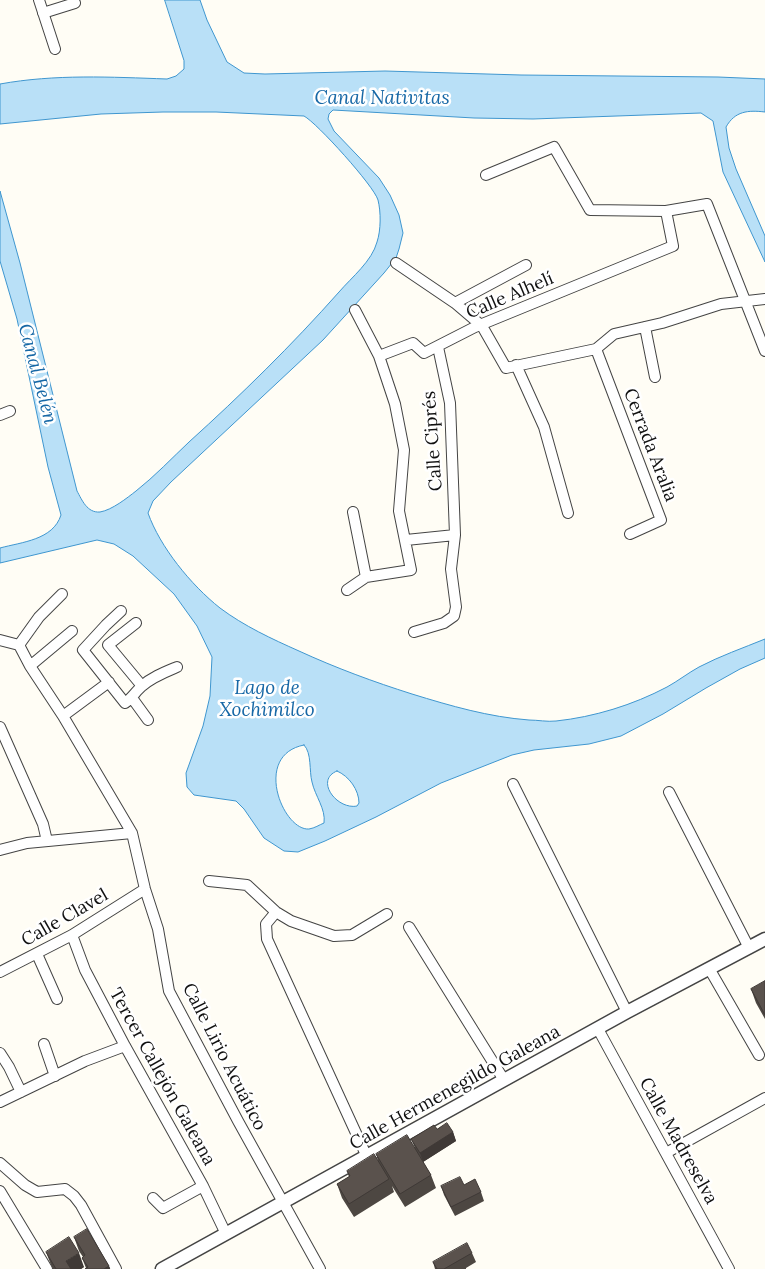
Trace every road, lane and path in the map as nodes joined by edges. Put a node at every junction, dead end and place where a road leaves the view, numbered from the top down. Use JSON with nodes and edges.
{"nodes":[{"id":1,"x":39,"y":0,"type":"edge"},
{"id":2,"x":74,"y":3,"type":"dead end"},
{"id":3,"x":43,"y":13,"type":"junction"},
{"id":4,"x":55,"y":49,"type":"dead end"},
{"id":5,"x":486,"y":175,"type":"dead end"},
{"id":6,"x":666,"y":211,"type":"junction"},
{"id":7,"x":396,"y":263,"type":"dead end"},
{"id":8,"x":526,"y":265,"type":"dead end"},
{"id":9,"x":765,"y":300,"type":"edge"},
{"id":10,"x":747,"y":302,"type":"junction"},
{"id":11,"x":455,"y":303,"type":"junction"},
{"id":12,"x":356,"y":310,"type":"dead end"},
{"id":13,"x":482,"y":326,"type":"junction"},
{"id":14,"x":645,"y":327,"type":"junction"},
{"id":15,"x":438,"y":346,"type":"junction"},
{"id":16,"x":596,"y":349,"type":"junction"},
{"id":17,"x":765,"y":351,"type":"edge"},
{"id":18,"x":379,"y":356,"type":"junction"},
{"id":19,"x":516,"y":365,"type":"junction"},
{"id":20,"x":655,"y":377,"type":"dead end"},
{"id":21,"x":10,"y":411,"type":"dead end"},
{"id":22,"x":0,"y":415,"type":"edge"},
{"id":23,"x":353,"y":512,"type":"dead end"},
{"id":24,"x":568,"y":513,"type":"dead end"},
{"id":25,"x":455,"y":534,"type":"junction"},
{"id":26,"x":630,"y":534,"type":"dead end"},
{"id":27,"x":406,"y":540,"type":"junction"},
{"id":28,"x":366,"y":577,"type":"junction"},
{"id":29,"x":347,"y":590,"type":"dead end"},
{"id":30,"x":62,"y":594,"type":"dead end"},
{"id":31,"x":121,"y":611,"type":"dead end"},
{"id":32,"x":136,"y":623,"type":"dead end"},
{"id":33,"x":72,"y":631,"type":"dead end"},
{"id":34,"x":414,"y":632,"type":"dead end"},
{"id":35,"x":0,"y":640,"type":"edge"},
{"id":36,"x":19,"y":646,"type":"junction"},
{"id":37,"x":30,"y":666,"type":"junction"},
{"id":38,"x":177,"y":666,"type":"dead end"},
{"id":39,"x":109,"y":682,"type":"junction"},
{"id":40,"x":142,"y":686,"type":"junction"},
{"id":41,"x":132,"y":698,"type":"junction"},
{"id":42,"x":63,"y":716,"type":"junction"},
{"id":43,"x":148,"y":720,"type":"dead end"},
{"id":44,"x":0,"y":727,"type":"edge"},
{"id":45,"x":513,"y":784,"type":"dead end"},
{"id":46,"x":669,"y":792,"type":"dead end"},
{"id":47,"x":132,"y":834,"type":"junction"},
{"id":48,"x":47,"y":841,"type":"junction"},
{"id":49,"x":0,"y":850,"type":"edge"},
{"id":50,"x":208,"y":881,"type":"dead end"},
{"id":51,"x":145,"y":889,"type":"junction"},
{"id":52,"x":276,"y":912,"type":"junction"},
{"id":53,"x":387,"y":914,"type":"dead end"},
{"id":54,"x":409,"y":927,"type":"dead end"},
{"id":55,"x":72,"y":935,"type":"junction"},
{"id":56,"x":760,"y":945,"type":"edge"},
{"id":57,"x":37,"y":954,"type":"junction"},
{"id":58,"x":710,"y":970,"type":"junction"},
{"id":59,"x":0,"y":972,"type":"edge"},
{"id":60,"x":57,"y":999,"type":"dead end"},
{"id":61,"x":627,"y":1012,"type":"junction"},
{"id":62,"x":598,"y":1029,"type":"junction"},
{"id":63,"x":44,"y":1044,"type":"dead end"},
{"id":64,"x":125,"y":1046,"type":"junction"},
{"id":65,"x":0,"y":1053,"type":"edge"},
{"id":66,"x":759,"y":1055,"type":"dead end"},
{"id":67,"x":55,"y":1076,"type":"junction"},
{"id":68,"x":504,"y":1080,"type":"junction"},
{"id":69,"x":20,"y":1092,"type":"junction"},
{"id":70,"x":765,"y":1098,"type":"edge"},
{"id":71,"x":0,"y":1102,"type":"edge"},
{"id":72,"x":666,"y":1153,"type":"junction"},
{"id":73,"x":367,"y":1157,"type":"junction"},
{"id":74,"x":0,"y":1163,"type":"edge"},
{"id":75,"x":203,"y":1186,"type":"junction"},
{"id":76,"x":0,"y":1190,"type":"edge"},
{"id":77,"x":153,"y":1198,"type":"dead end"},
{"id":78,"x":284,"y":1202,"type":"junction"},
{"id":79,"x":226,"y":1234,"type":"junction"},
{"id":80,"x":47,"y":1269,"type":"edge"},
{"id":81,"x":116,"y":1269,"type":"edge"},
{"id":82,"x":162,"y":1269,"type":"edge"},
{"id":83,"x":320,"y":1269,"type":"edge"},
{"id":84,"x":729,"y":1269,"type":"edge"}],
"edges":[{"from":1,"to":3,"type":"street"},
{"from":2,"to":3,"type":"street"},
{"from":3,"to":4,"type":"street"},
{"from":5,"to":6,"type":"street"},
{"from":6,"to":10,"type":"street"},
{"from":6,"to":13,"type":"street","name":"Calle Alhelí"},
{"from":7,"to":11,"type":"street"},
{"from":8,"to":11,"type":"street"},
{"from":9,"to":10,"type":"street"},
{"from":10,"to":14,"type":"street"},
{"from":10,"to":17,"type":"street"},
{"from":11,"to":13,"type":"street"},
{"from":12,"to":18,"type":"street"},
{"from":13,"to":15,"type":"street","name":"Calle Alhelí"},
{"from":13,"to":19,"type":"street"},
{"from":14,"to":16,"type":"street"},
{"from":14,"to":20,"type":"street"},
{"from":15,"to":18,"type":"street","name":"Calle Alhelí"},
{"from":15,"to":25,"type":"street","name":"Calle Ciprés"},
{"from":16,"to":19,"type":"street"},
{"from":16,"to":26,"type":"street","name":"Cerrada Aralia"},
{"from":18,"to":27,"type":"street"},
{"from":19,"to":24,"type":"street"},
{"from":21,"to":22,"type":"street"},
{"from":23,"to":28,"type":"street"},
{"from":25,"to":27,"type":"street"},
{"from":25,"to":34,"type":"street","name":"Calle Ciprés"},
{"from":27,"to":28,"type":"street"},
{"from":28,"to":29,"type":"street"},
{"from":30,"to":36,"type":"street"},
{"from":31,"to":39,"type":"street"},
{"from":32,"to":40,"type":"street"},
{"from":33,"to":37,"type":"street"},
{"from":35,"to":36,"type":"street"},
{"from":36,"to":37,"type":"street","name":"Calle Lirio Acuático"},
{"from":37,"to":42,"type":"street","name":"Calle Lirio Acuático"},
{"from":38,"to":40,"type":"street"},
{"from":39,"to":41,"type":"street"},
{"from":39,"to":42,"type":"street"},
{"from":40,"to":41,"type":"street"},
{"from":41,"to":43,"type":"street"},
{"from":42,"to":47,"type":"street","name":"Calle Lirio Acuático"},
{"from":44,"to":48,"type":"street"},
{"from":45,"to":61,"type":"street"},
{"from":46,"to":56,"type":"street"},
{"from":47,"to":48,"type":"street"},
{"from":47,"to":51,"type":"street","name":"Calle Lirio Acuático"},
{"from":48,"to":49,"type":"street"},
{"from":50,"to":52,"type":"street"},
{"from":51,"to":55,"type":"street","name":"Calle Clavel"},
{"from":51,"to":78,"type":"street","name":"Calle Lirio Acuático"},
{"from":52,"to":53,"type":"street"},
{"from":52,"to":73,"type":"street"},
{"from":54,"to":68,"type":"street"},
{"from":55,"to":57,"type":"street","name":"Calle Clavel"},
{"from":55,"to":64,"type":"street","name":"Tercer Callejón Galeana"},
{"from":56,"to":58,"type":"street","name":"Calle Hermenegildo Galeana"},
{"from":57,"to":59,"type":"street","name":"Calle Clavel"},
{"from":57,"to":60,"type":"street"},
{"from":58,"to":61,"type":"street","name":"Calle Hermenegildo Galeana"},
{"from":58,"to":66,"type":"street"},
{"from":61,"to":62,"type":"street","name":"Calle Hermenegildo Galeana"},
{"from":62,"to":68,"type":"street","name":"Calle Hermenegildo Galeana"},
{"from":62,"to":72,"type":"street","name":"Calle Madreselva"},
{"from":63,"to":67,"type":"street"},
{"from":64,"to":67,"type":"street"},
{"from":64,"to":75,"type":"street","name":"Tercer Callejón Galeana"},
{"from":65,"to":69,"type":"street"},
{"from":67,"to":69,"type":"street"},
{"from":68,"to":73,"type":"street","name":"Calle Hermenegildo Galeana"},
{"from":69,"to":71,"type":"street"},
{"from":70,"to":72,"type":"street"},
{"from":72,"to":84,"type":"street","name":"Calle Madreselva"},
{"from":73,"to":78,"type":"street","name":"Calle Hermenegildo Galeana"},
{"from":74,"to":81,"type":"street"},
{"from":75,"to":77,"type":"street"},
{"from":75,"to":79,"type":"street","name":"Tercer Callejón Galeana"},
{"from":76,"to":80,"type":"street"},
{"from":78,"to":79,"type":"street","name":"Calle Hermenegildo Galeana"},
{"from":78,"to":83,"type":"street","name":"Calle Lirio Acuático"},
{"from":79,"to":82,"type":"street","name":"Calle Hermenegildo Galeana"}]}
